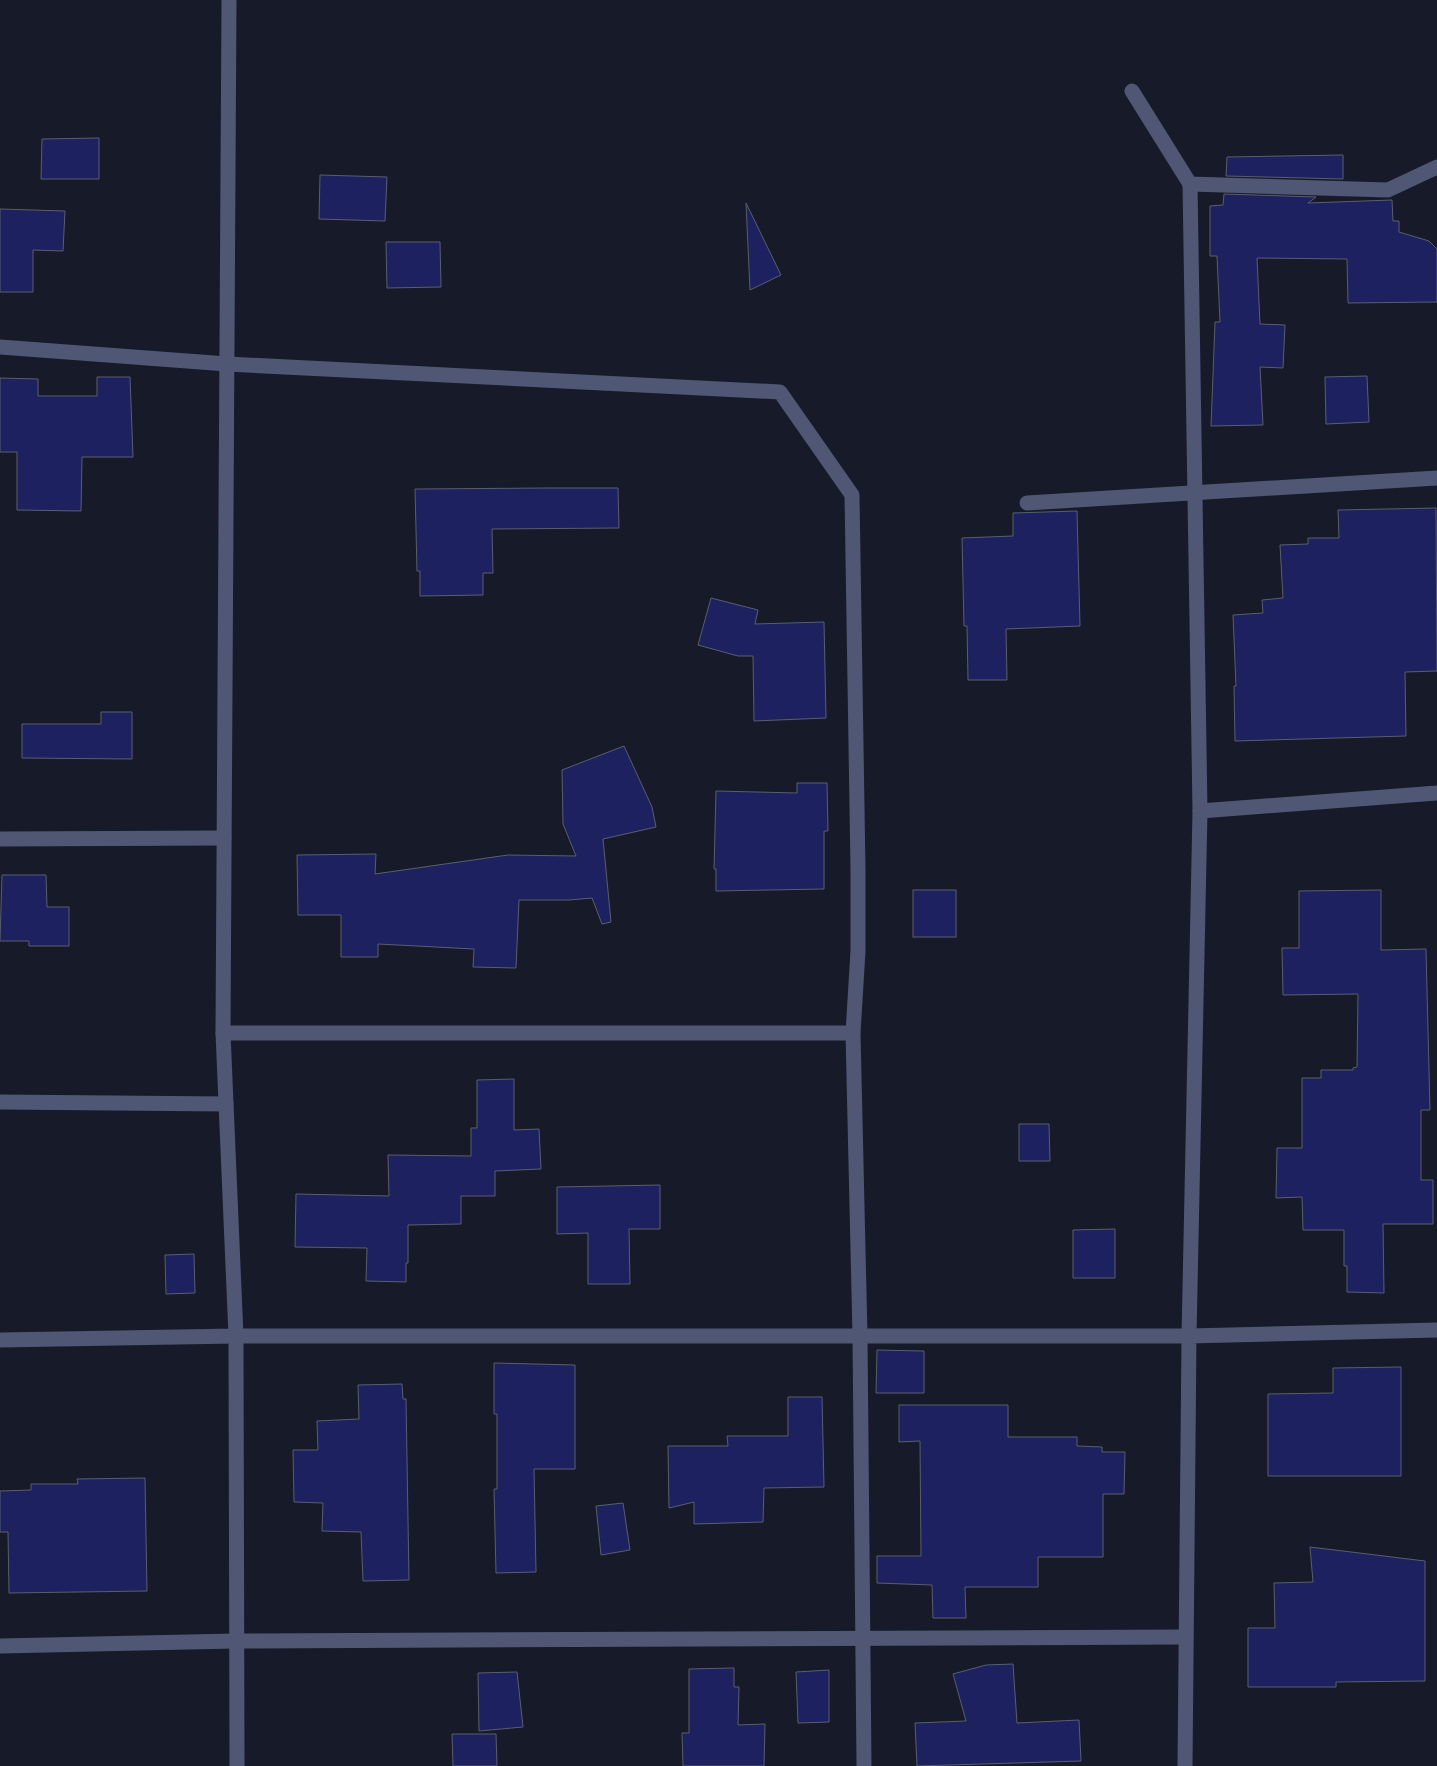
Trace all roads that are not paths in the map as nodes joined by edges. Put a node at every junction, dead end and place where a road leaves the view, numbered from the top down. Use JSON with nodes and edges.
{"nodes":[{"id":1,"x":229,"y":0,"type":"edge"},
{"id":2,"x":1132,"y":91,"type":"dead end"},
{"id":3,"x":1437,"y":166,"type":"edge"},
{"id":4,"x":1190,"y":184,"type":"junction"},
{"id":5,"x":0,"y":347,"type":"edge"},
{"id":6,"x":227,"y":364,"type":"junction"},
{"id":7,"x":1437,"y":478,"type":"edge"},
{"id":8,"x":1196,"y":492,"type":"junction"},
{"id":9,"x":1027,"y":503,"type":"dead end"},
{"id":10,"x":1437,"y":794,"type":"edge"},
{"id":11,"x":1200,"y":811,"type":"junction"},
{"id":12,"x":224,"y":838,"type":"junction"},
{"id":13,"x":0,"y":839,"type":"edge"},
{"id":14,"x":223,"y":1033,"type":"junction"},
{"id":15,"x":853,"y":1033,"type":"junction"},
{"id":16,"x":0,"y":1102,"type":"edge"},
{"id":17,"x":226,"y":1104,"type":"junction"},
{"id":18,"x":1437,"y":1330,"type":"edge"},
{"id":19,"x":236,"y":1336,"type":"junction"},
{"id":20,"x":860,"y":1336,"type":"junction"},
{"id":21,"x":1189,"y":1336,"type":"junction"},
{"id":22,"x":0,"y":1340,"type":"edge"},
{"id":23,"x":1186,"y":1637,"type":"junction"},
{"id":24,"x":862,"y":1639,"type":"junction"},
{"id":25,"x":235,"y":1641,"type":"junction"},
{"id":26,"x":0,"y":1646,"type":"edge"},
{"id":27,"x":237,"y":1766,"type":"edge"},
{"id":28,"x":864,"y":1766,"type":"edge"},
{"id":29,"x":1185,"y":1766,"type":"edge"}],
"edges":[{"from":1,"to":6,"type":"street"},
{"from":2,"to":4,"type":"street"},
{"from":3,"to":4,"type":"street"},
{"from":4,"to":8,"type":"street"},
{"from":5,"to":6,"type":"street"},
{"from":6,"to":12,"type":"street"},
{"from":6,"to":15,"type":"street"},
{"from":7,"to":8,"type":"street"},
{"from":8,"to":9,"type":"street"},
{"from":8,"to":11,"type":"street"},
{"from":10,"to":11,"type":"street"},
{"from":11,"to":21,"type":"street"},
{"from":12,"to":13,"type":"street"},
{"from":12,"to":14,"type":"street"},
{"from":14,"to":15,"type":"street"},
{"from":14,"to":17,"type":"street"},
{"from":15,"to":20,"type":"street"},
{"from":16,"to":17,"type":"street"},
{"from":17,"to":19,"type":"street"},
{"from":18,"to":21,"type":"street"},
{"from":19,"to":20,"type":"street"},
{"from":19,"to":22,"type":"street"},
{"from":19,"to":25,"type":"street"},
{"from":20,"to":21,"type":"street"},
{"from":20,"to":24,"type":"street"},
{"from":21,"to":23,"type":"street"},
{"from":23,"to":24,"type":"street"},
{"from":23,"to":29,"type":"street"},
{"from":24,"to":25,"type":"street"},
{"from":24,"to":28,"type":"street"},
{"from":25,"to":26,"type":"street"},
{"from":25,"to":27,"type":"street"}]}
